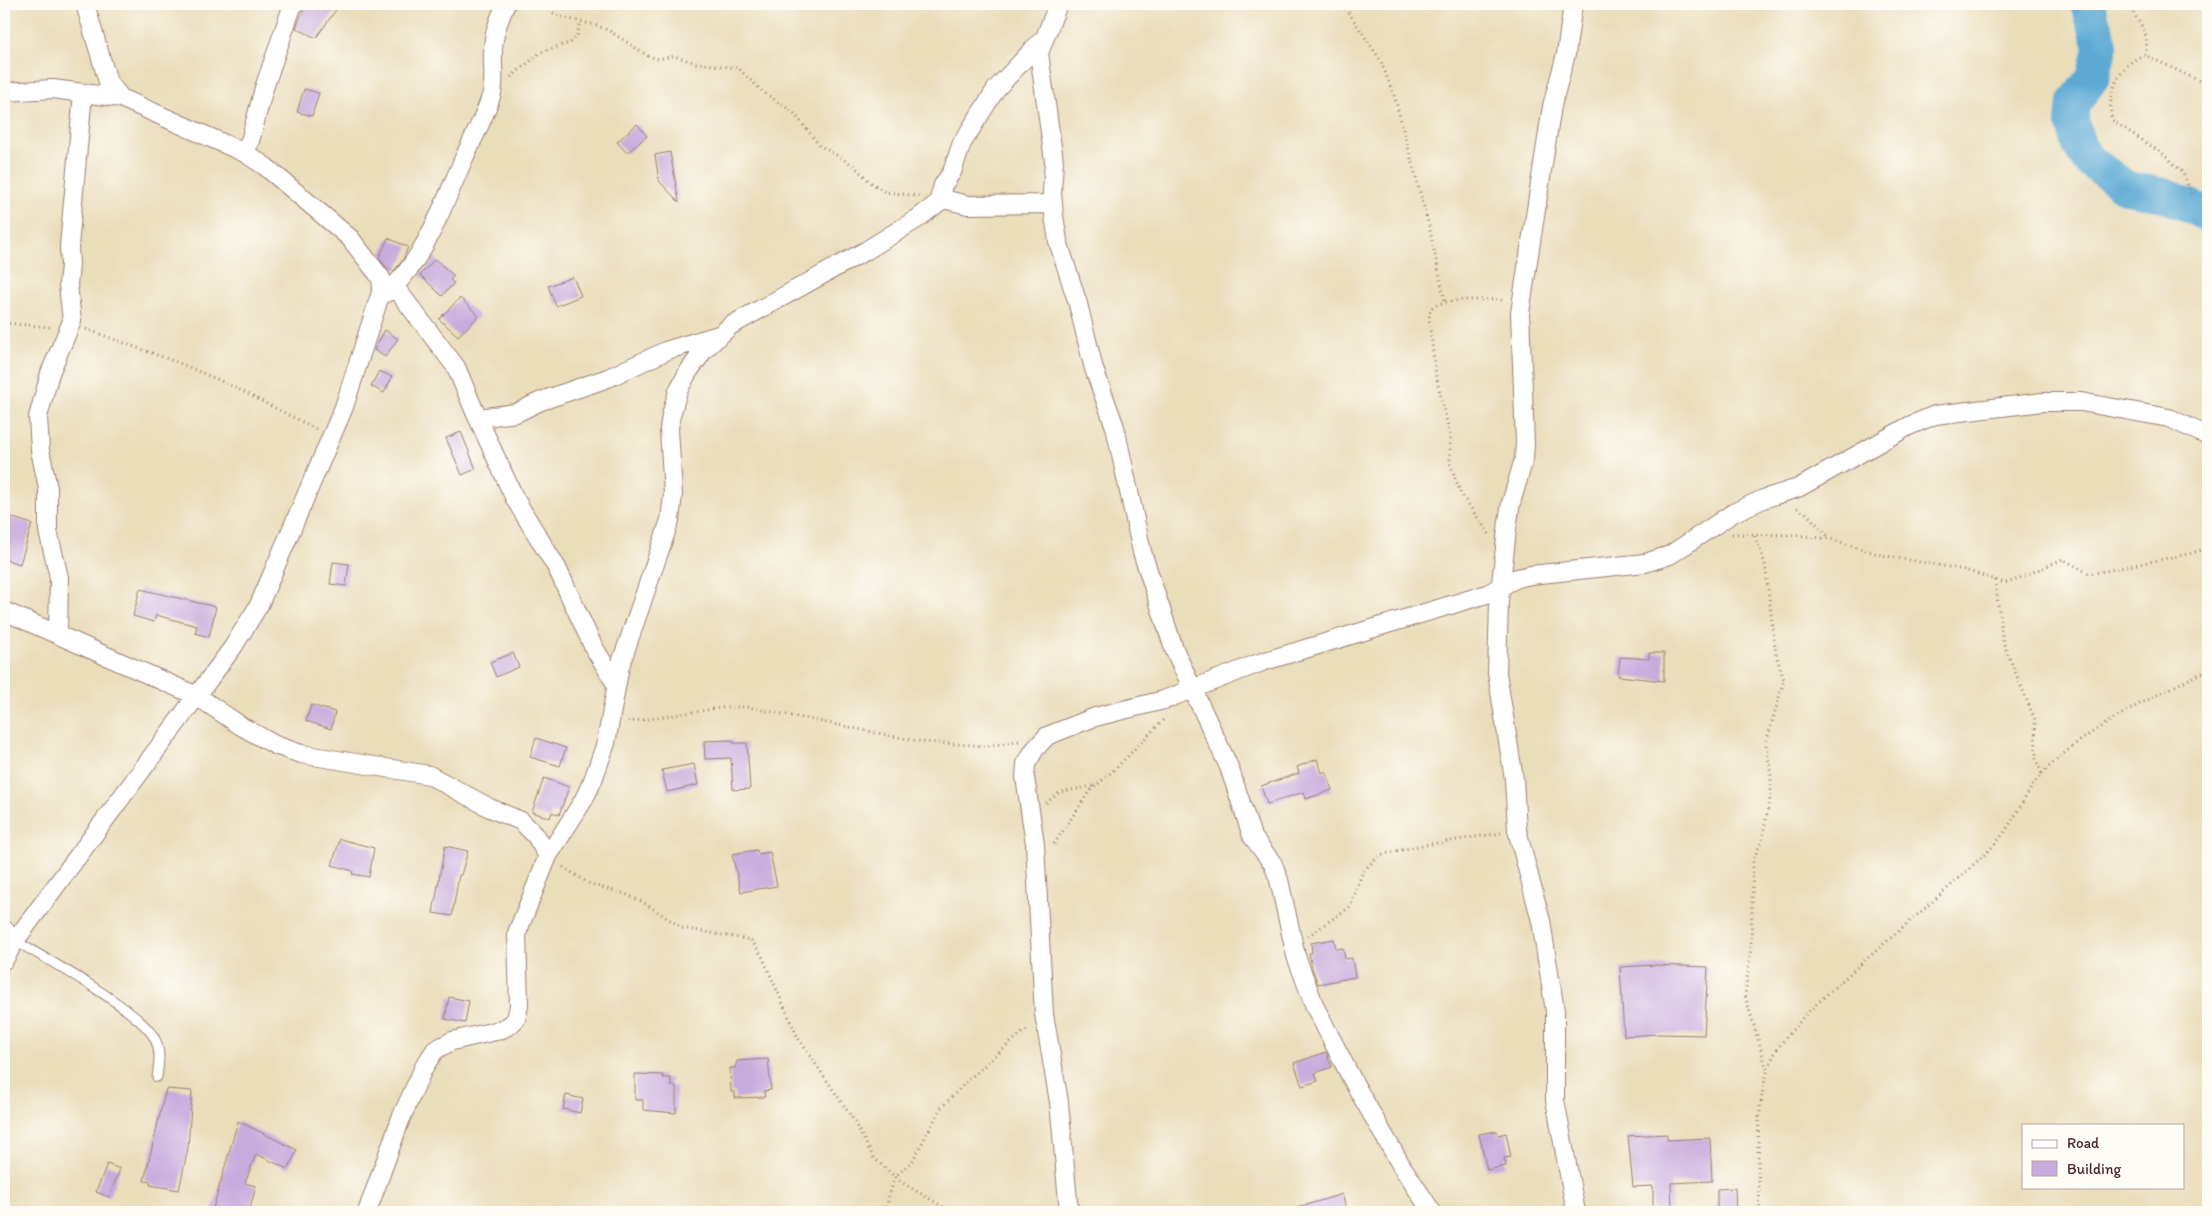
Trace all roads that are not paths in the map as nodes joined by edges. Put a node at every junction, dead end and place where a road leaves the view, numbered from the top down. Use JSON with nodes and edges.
{"nodes":[{"id":1,"x":86,"y":4,"type":"edge"},
{"id":2,"x":292,"y":4,"type":"edge"},
{"id":3,"x":506,"y":4,"type":"edge"},
{"id":4,"x":1058,"y":4,"type":"edge"},
{"id":5,"x":1573,"y":4,"type":"edge"},
{"id":6,"x":1042,"y":40,"type":"junction"},
{"id":7,"x":4,"y":92,"type":"edge"},
{"id":8,"x":84,"y":93,"type":"junction"},
{"id":9,"x":121,"y":98,"type":"junction"},
{"id":10,"x":244,"y":153,"type":"junction"},
{"id":11,"x":938,"y":200,"type":"junction"},
{"id":12,"x":1052,"y":204,"type":"junction"},
{"id":13,"x":395,"y":287,"type":"junction"},
{"id":14,"x":380,"y":298,"type":"junction"},
{"id":15,"x":721,"y":335,"type":"junction"},
{"id":16,"x":478,"y":418,"type":"junction"},
{"id":17,"x":2208,"y":436,"type":"edge"},
{"id":18,"x":1502,"y":587,"type":"junction"},
{"id":19,"x":4,"y":611,"type":"edge"},
{"id":20,"x":58,"y":636,"type":"junction"},
{"id":21,"x":616,"y":684,"type":"junction"},
{"id":22,"x":1188,"y":692,"type":"junction"},
{"id":23,"x":197,"y":696,"type":"junction"},
{"id":24,"x":548,"y":856,"type":"junction"},
{"id":25,"x":10,"y":935,"type":"edge"},
{"id":26,"x":4,"y":960,"type":"edge"},
{"id":27,"x":157,"y":1077,"type":"dead end"},
{"id":28,"x":367,"y":1212,"type":"edge"},
{"id":29,"x":1068,"y":1212,"type":"edge"},
{"id":30,"x":1432,"y":1212,"type":"edge"},
{"id":31,"x":1576,"y":1212,"type":"edge"}],
"edges":[{"from":1,"to":9,"type":"street"},
{"from":2,"to":10,"type":"street"},
{"from":3,"to":13,"type":"street"},
{"from":4,"to":6,"type":"street"},
{"from":5,"to":18,"type":"street"},
{"from":6,"to":11,"type":"street"},
{"from":6,"to":12,"type":"street"},
{"from":7,"to":8,"type":"street"},
{"from":8,"to":9,"type":"street"},
{"from":8,"to":20,"type":"street"},
{"from":9,"to":10,"type":"street"},
{"from":10,"to":14,"type":"street"},
{"from":11,"to":12,"type":"street"},
{"from":11,"to":15,"type":"street"},
{"from":12,"to":22,"type":"street"},
{"from":13,"to":14,"type":"street"},
{"from":13,"to":16,"type":"street"},
{"from":14,"to":23,"type":"street"},
{"from":15,"to":16,"type":"street"},
{"from":15,"to":21,"type":"street"},
{"from":16,"to":21,"type":"street"},
{"from":17,"to":18,"type":"street"},
{"from":18,"to":22,"type":"street"},
{"from":18,"to":31,"type":"street"},
{"from":19,"to":20,"type":"street"},
{"from":20,"to":23,"type":"street"},
{"from":21,"to":24,"type":"street"},
{"from":22,"to":29,"type":"street"},
{"from":22,"to":30,"type":"street"},
{"from":23,"to":24,"type":"street"},
{"from":23,"to":25,"type":"street"},
{"from":24,"to":28,"type":"street"},
{"from":25,"to":26,"type":"street"},
{"from":25,"to":27,"type":"lane"}]}
